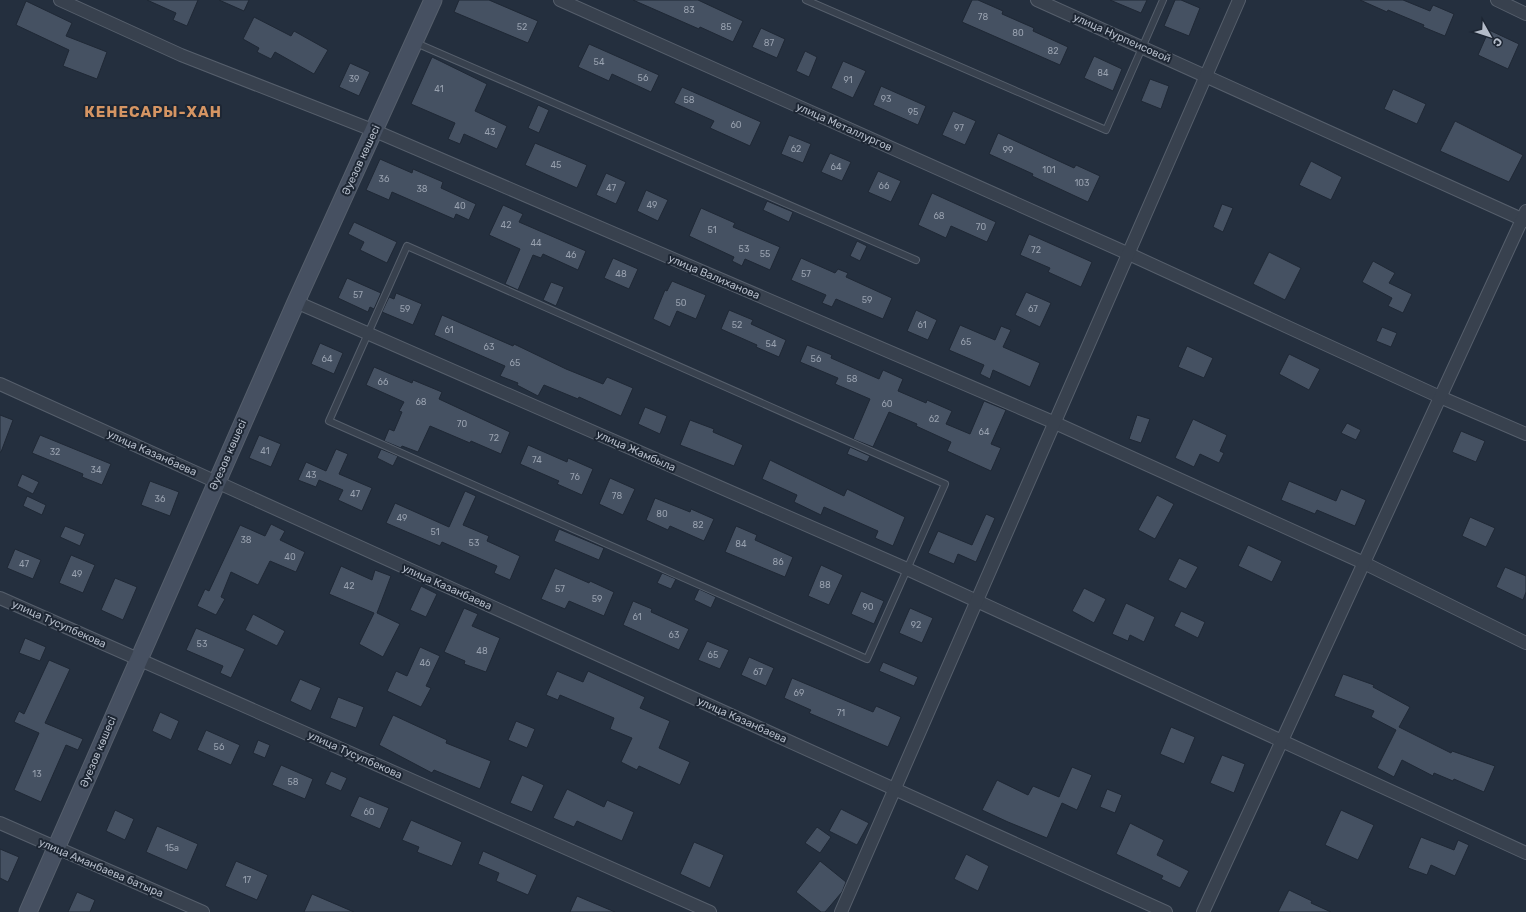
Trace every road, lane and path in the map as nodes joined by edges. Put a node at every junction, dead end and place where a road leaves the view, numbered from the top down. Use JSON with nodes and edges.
{"nodes":[{"id":1,"x":60,"y":0,"type":"edge"},
{"id":2,"x":433,"y":0,"type":"edge"},
{"id":3,"x":560,"y":0,"type":"edge"},
{"id":4,"x":806,"y":0,"type":"edge"},
{"id":5,"x":1037,"y":0,"type":"edge"},
{"id":6,"x":1163,"y":0,"type":"edge"},
{"id":7,"x":1239,"y":0,"type":"edge"},
{"id":8,"x":1497,"y":0,"type":"edge"},
{"id":9,"x":1526,"y":14,"type":"edge"},
{"id":10,"x":414,"y":42,"type":"junction"},
{"id":11,"x":1142,"y":47,"type":"junction"},
{"id":12,"x":1206,"y":76,"type":"junction"},
{"id":13,"x":375,"y":132,"type":"junction"},
{"id":14,"x":1525,"y":217,"type":"edge"},
{"id":15,"x":1129,"y":254,"type":"junction"},
{"id":16,"x":916,"y":260,"type":"dead end"},
{"id":17,"x":296,"y":302,"type":"junction"},
{"id":18,"x":368,"y":333,"type":"junction"},
{"id":19,"x":0,"y":384,"type":"edge"},
{"id":20,"x":1440,"y":398,"type":"junction"},
{"id":21,"x":1054,"y":422,"type":"junction"},
{"id":22,"x":1526,"y":434,"type":"edge"},
{"id":23,"x":216,"y":482,"type":"junction"},
{"id":24,"x":1364,"y":563,"type":"junction"},
{"id":25,"x":907,"y":569,"type":"junction"},
{"id":26,"x":0,"y":598,"type":"edge"},
{"id":27,"x":976,"y":601,"type":"junction"},
{"id":28,"x":1526,"y":643,"type":"edge"},
{"id":29,"x":139,"y":658,"type":"junction"},
{"id":30,"x":1282,"y":742,"type":"junction"},
{"id":31,"x":894,"y":789,"type":"junction"},
{"id":32,"x":0,"y":824,"type":"edge"},
{"id":33,"x":56,"y":849,"type":"junction"},
{"id":34,"x":1526,"y":853,"type":"edge"},
{"id":35,"x":28,"y":912,"type":"edge"},
{"id":36,"x":203,"y":912,"type":"edge"},
{"id":37,"x":710,"y":912,"type":"edge"},
{"id":38,"x":841,"y":912,"type":"edge"},
{"id":39,"x":1166,"y":912,"type":"edge"},
{"id":40,"x":1203,"y":912,"type":"edge"}],
"edges":[{"from":1,"to":13,"type":"street","name":"улица Валиханова"},
{"from":2,"to":10,"type":"main road","name":"Әуезов көшесі"},
{"from":3,"to":15,"type":"street","name":"улица Металлургов"},
{"from":4,"to":11,"type":"lane"},
{"from":5,"to":11,"type":"street","name":"улица Нурпеисовой"},
{"from":6,"to":11,"type":"lane"},
{"from":7,"to":12,"type":"street"},
{"from":8,"to":9,"type":"street"},
{"from":10,"to":13,"type":"main road","name":"Әуезов көшесі"},
{"from":10,"to":16,"type":"lane"},
{"from":11,"to":12,"type":"street","name":"улица Нурпеисовой"},
{"from":12,"to":14,"type":"street","name":"улица Нурпеисовой"},
{"from":12,"to":15,"type":"street"},
{"from":13,"to":17,"type":"main road","name":"Әуезов көшесі"},
{"from":13,"to":21,"type":"street","name":"улица Валиханова"},
{"from":14,"to":20,"type":"street"},
{"from":15,"to":20,"type":"street","name":"улица Металлургов"},
{"from":15,"to":21,"type":"street"},
{"from":17,"to":18,"type":"street","name":"улица Жамбыла"},
{"from":17,"to":23,"type":"main road","name":"Әуезов көшесі"},
{"from":18,"to":25,"type":"street","name":"улица Жамбыла"},
{"from":18,"to":25,"type":"lane"},
{"from":18,"to":25,"type":"lane"},
{"from":19,"to":23,"type":"street","name":"улица Казанбаева"},
{"from":20,"to":22,"type":"street","name":"улица Металлургов"},
{"from":20,"to":24,"type":"street"},
{"from":21,"to":24,"type":"street","name":"улица Валиханова"},
{"from":21,"to":27,"type":"street"},
{"from":23,"to":29,"type":"main road","name":"Әуезов көшесі"},
{"from":23,"to":31,"type":"street","name":"улица Казанбаева"},
{"from":24,"to":28,"type":"street","name":"улица Валиханова"},
{"from":24,"to":30,"type":"street"},
{"from":25,"to":27,"type":"street","name":"улица Жамбыла"},
{"from":26,"to":29,"type":"street","name":"улица Тусупбекова"},
{"from":27,"to":30,"type":"street","name":"улица Жамбыла"},
{"from":27,"to":31,"type":"street"},
{"from":29,"to":33,"type":"main road","name":"Әуезов көшесі"},
{"from":29,"to":37,"type":"street","name":"улица Тусупбекова"},
{"from":30,"to":34,"type":"street","name":"улица Жамбыла"},
{"from":30,"to":40,"type":"street"},
{"from":31,"to":38,"type":"street"},
{"from":31,"to":39,"type":"street","name":"улица Казанбаева"},
{"from":32,"to":33,"type":"street","name":"улица Аманбаева батыра"},
{"from":33,"to":35,"type":"main road","name":"Әуезов көшесі"},
{"from":33,"to":36,"type":"street","name":"улица Аманбаева батыра"}]}
